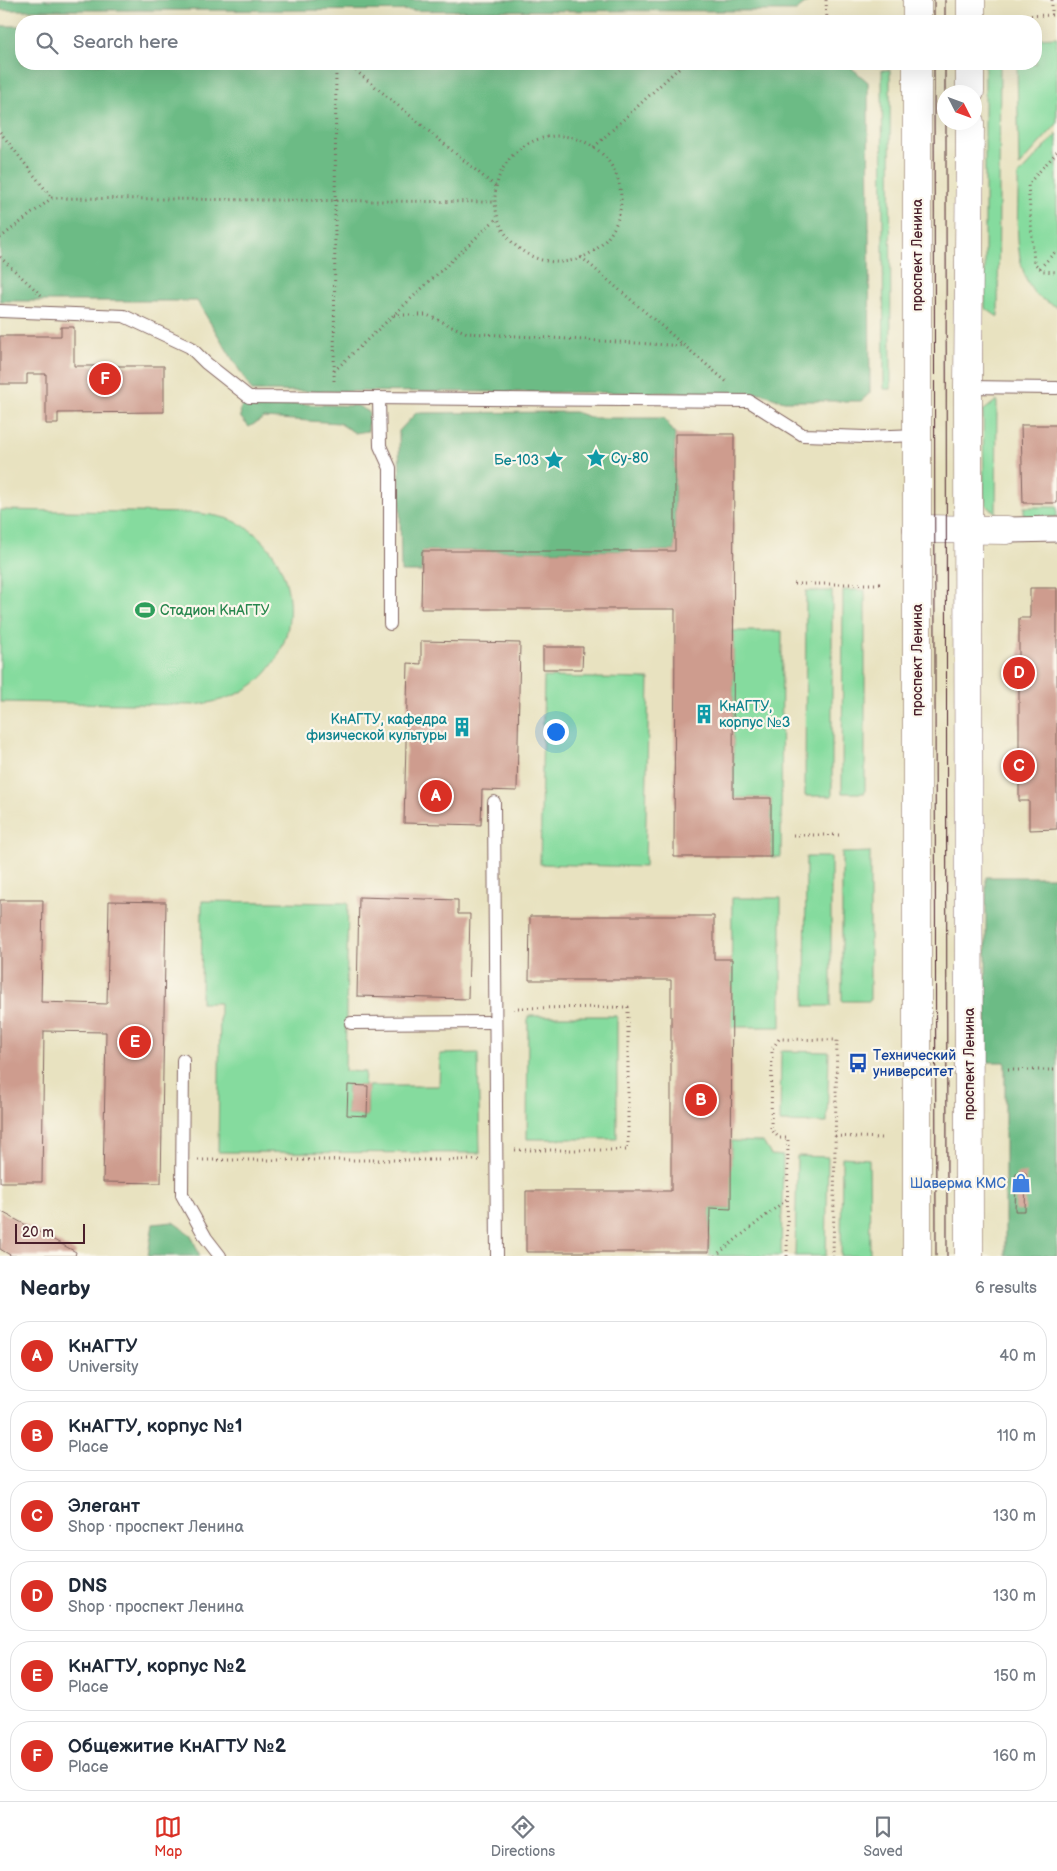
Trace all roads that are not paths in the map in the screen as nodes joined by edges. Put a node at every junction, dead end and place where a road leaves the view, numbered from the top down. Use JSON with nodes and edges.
{"nodes":[{"id":1,"x":917,"y":0,"type":"edge"},
{"id":2,"x":971,"y":0,"type":"edge"},
{"id":3,"x":917,"y":15,"type":"edge"},
{"id":4,"x":971,"y":15,"type":"edge"},
{"id":5,"x":917,"y":70,"type":"edge"},
{"id":6,"x":970,"y":70,"type":"edge"},
{"id":7,"x":970,"y":85,"type":"edge"},
{"id":8,"x":970,"y":130,"type":"edge"},
{"id":9,"x":0,"y":311,"type":"edge"},
{"id":10,"x":968,"y":387,"type":"junction"},
{"id":11,"x":1057,"y":388,"type":"edge"},
{"id":12,"x":379,"y":398,"type":"junction"},
{"id":13,"x":917,"y":436,"type":"junction"},
{"id":14,"x":917,"y":529,"type":"junction"},
{"id":15,"x":970,"y":530,"type":"junction"},
{"id":16,"x":1007,"y":530,"type":"joint"},
{"id":17,"x":1057,"y":530,"type":"edge"},
{"id":18,"x":390,"y":624,"type":"dead end"},
{"id":19,"x":494,"y":802,"type":"dead end"},
{"id":20,"x":351,"y":1022,"type":"dead end"},
{"id":21,"x":495,"y":1022,"type":"junction"},
{"id":22,"x":183,"y":1060,"type":"dead end"},
{"id":23,"x":220,"y":1256,"type":"edge"},
{"id":24,"x":497,"y":1256,"type":"edge"},
{"id":25,"x":917,"y":1256,"type":"edge"},
{"id":26,"x":969,"y":1256,"type":"edge"}],
"edges":[{"from":1,"to":3,"type":"main road"},
{"from":2,"to":4,"type":"main road"},
{"from":5,"to":13,"type":"main road","name":"проспект Ленина"},
{"from":6,"to":7,"type":"main road"},
{"from":8,"to":10,"type":"main road","name":"проспект Ленина"},
{"from":9,"to":12,"type":"lane"},
{"from":10,"to":11,"type":"lane"},
{"from":10,"to":15,"type":"main road","name":"проспект Ленина"},
{"from":12,"to":13,"type":"lane"},
{"from":12,"to":18,"type":"lane"},
{"from":13,"to":14,"type":"main road","name":"проспект Ленина"},
{"from":14,"to":15,"type":"main road"},
{"from":14,"to":25,"type":"main road","name":"проспект Ленина"},
{"from":15,"to":16,"type":"main road"},
{"from":15,"to":26,"type":"main road","name":"проспект Ленина"},
{"from":16,"to":17,"type":"street"},
{"from":19,"to":21,"type":"lane"},
{"from":20,"to":21,"type":"lane"},
{"from":21,"to":24,"type":"lane"},
{"from":22,"to":23,"type":"lane"}]}
